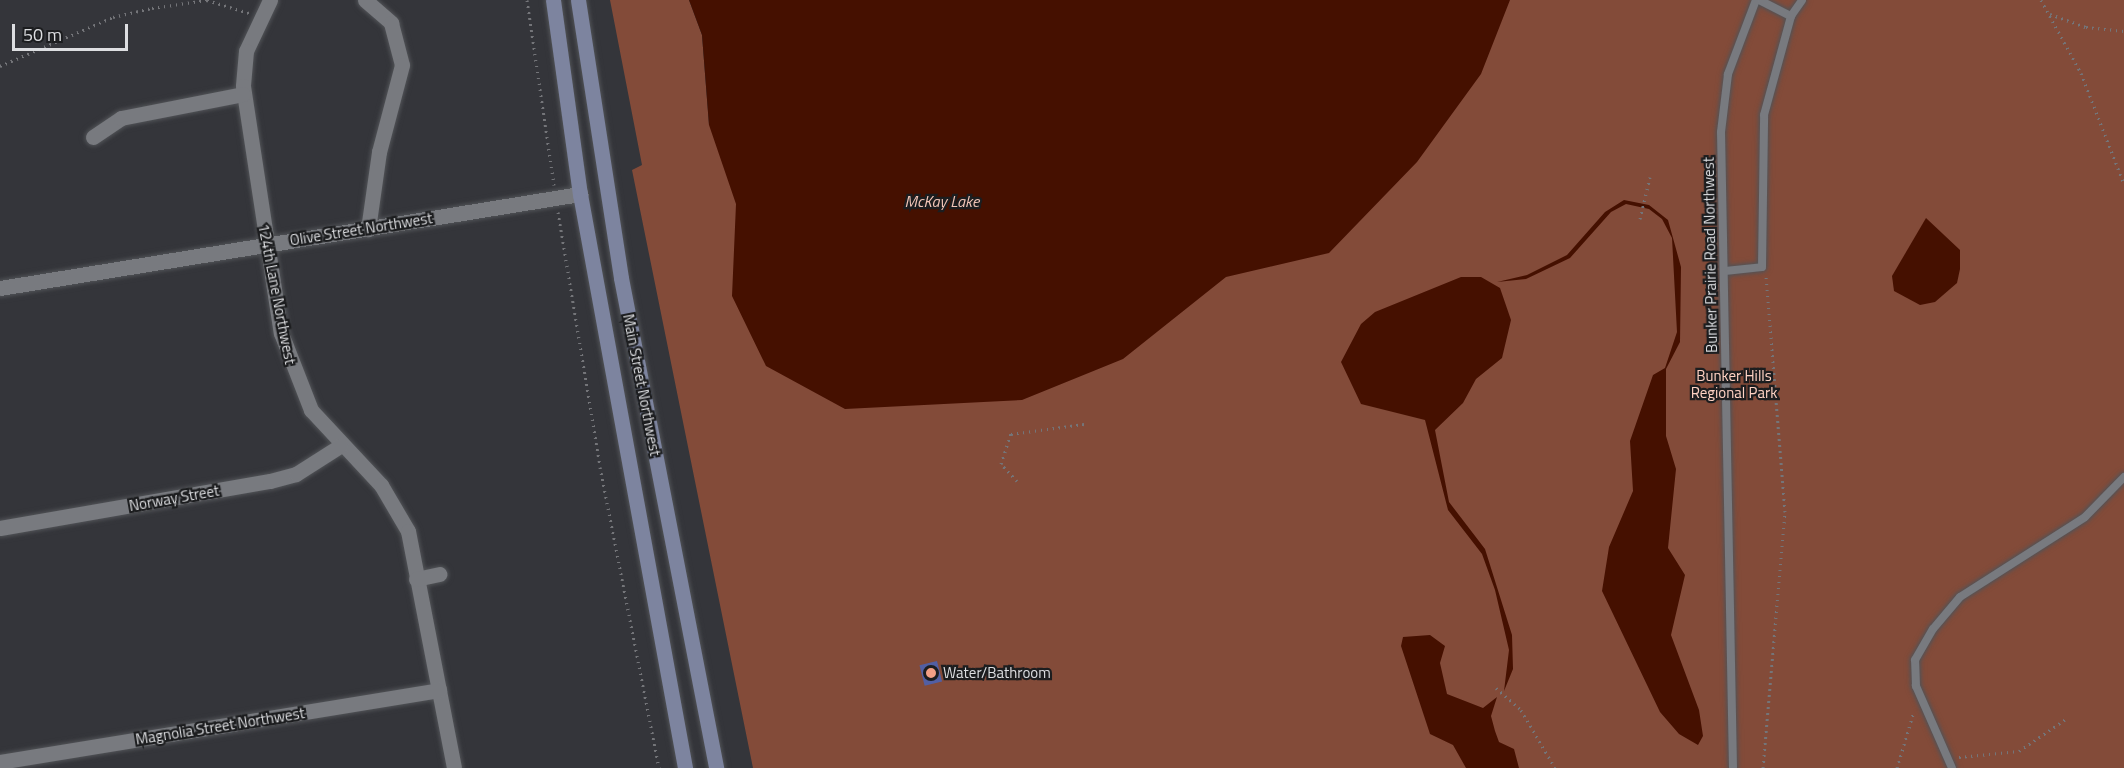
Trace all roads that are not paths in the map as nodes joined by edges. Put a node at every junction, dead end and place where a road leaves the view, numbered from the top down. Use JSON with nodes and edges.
{"nodes":[{"id":1,"x":270,"y":0,"type":"edge"},
{"id":2,"x":365,"y":0,"type":"edge"},
{"id":3,"x":554,"y":0,"type":"edge"},
{"id":4,"x":578,"y":0,"type":"edge"},
{"id":5,"x":1758,"y":0,"type":"edge"},
{"id":6,"x":1802,"y":0,"type":"edge"},
{"id":7,"x":1791,"y":16,"type":"junction"},
{"id":8,"x":243,"y":94,"type":"junction"},
{"id":9,"x":93,"y":137,"type":"dead end"},
{"id":10,"x":580,"y":194,"type":"junction"},
{"id":11,"x":368,"y":229,"type":"junction"},
{"id":12,"x":266,"y":243,"type":"junction"},
{"id":13,"x":1725,"y":271,"type":"junction"},
{"id":14,"x":0,"y":288,"type":"edge"},
{"id":15,"x":340,"y":446,"type":"junction"},
{"id":16,"x":2124,"y":477,"type":"edge"},
{"id":17,"x":0,"y":528,"type":"edge"},
{"id":18,"x":439,"y":574,"type":"dead end"},
{"id":19,"x":416,"y":579,"type":"junction"},
{"id":20,"x":439,"y":690,"type":"junction"},
{"id":21,"x":0,"y":762,"type":"edge"},
{"id":22,"x":454,"y":768,"type":"edge"},
{"id":23,"x":685,"y":768,"type":"edge"},
{"id":24,"x":716,"y":768,"type":"edge"},
{"id":25,"x":1733,"y":768,"type":"edge"},
{"id":26,"x":1952,"y":768,"type":"edge"}],
"edges":[{"from":1,"to":8,"type":"street","name":"124th Lane Northwest"},
{"from":2,"to":11,"type":"street"},
{"from":3,"to":10,"type":"main road","name":"Main Street Northwest"},
{"from":4,"to":24,"type":"main road","name":"Main Street Northwest"},
{"from":5,"to":7,"type":"lane"},
{"from":5,"to":13,"type":"lane","name":"Bunker Prairie Road Northwest"},
{"from":6,"to":7,"type":"lane"},
{"from":7,"to":13,"type":"lane"},
{"from":8,"to":9,"type":"street"},
{"from":8,"to":12,"type":"street","name":"124th Lane Northwest"},
{"from":10,"to":11,"type":"street","name":"Olive Street Northwest"},
{"from":10,"to":23,"type":"main road","name":"Main Street Northwest"},
{"from":11,"to":12,"type":"street","name":"Olive Street Northwest"},
{"from":12,"to":14,"type":"street","name":"Olive Street Northwest"},
{"from":12,"to":15,"type":"street","name":"124th Lane Northwest"},
{"from":13,"to":25,"type":"lane","name":"Bunker Prairie Road Northwest"},
{"from":15,"to":17,"type":"street","name":"Norway Street"},
{"from":15,"to":19,"type":"street","name":"124th Lane Northwest"},
{"from":16,"to":26,"type":"lane"},
{"from":18,"to":19,"type":"street"},
{"from":19,"to":20,"type":"street","name":"124th Lane Northwest"},
{"from":20,"to":21,"type":"street","name":"Magnolia Street Northwest"},
{"from":20,"to":22,"type":"street","name":"124th Lane Northwest"}]}
